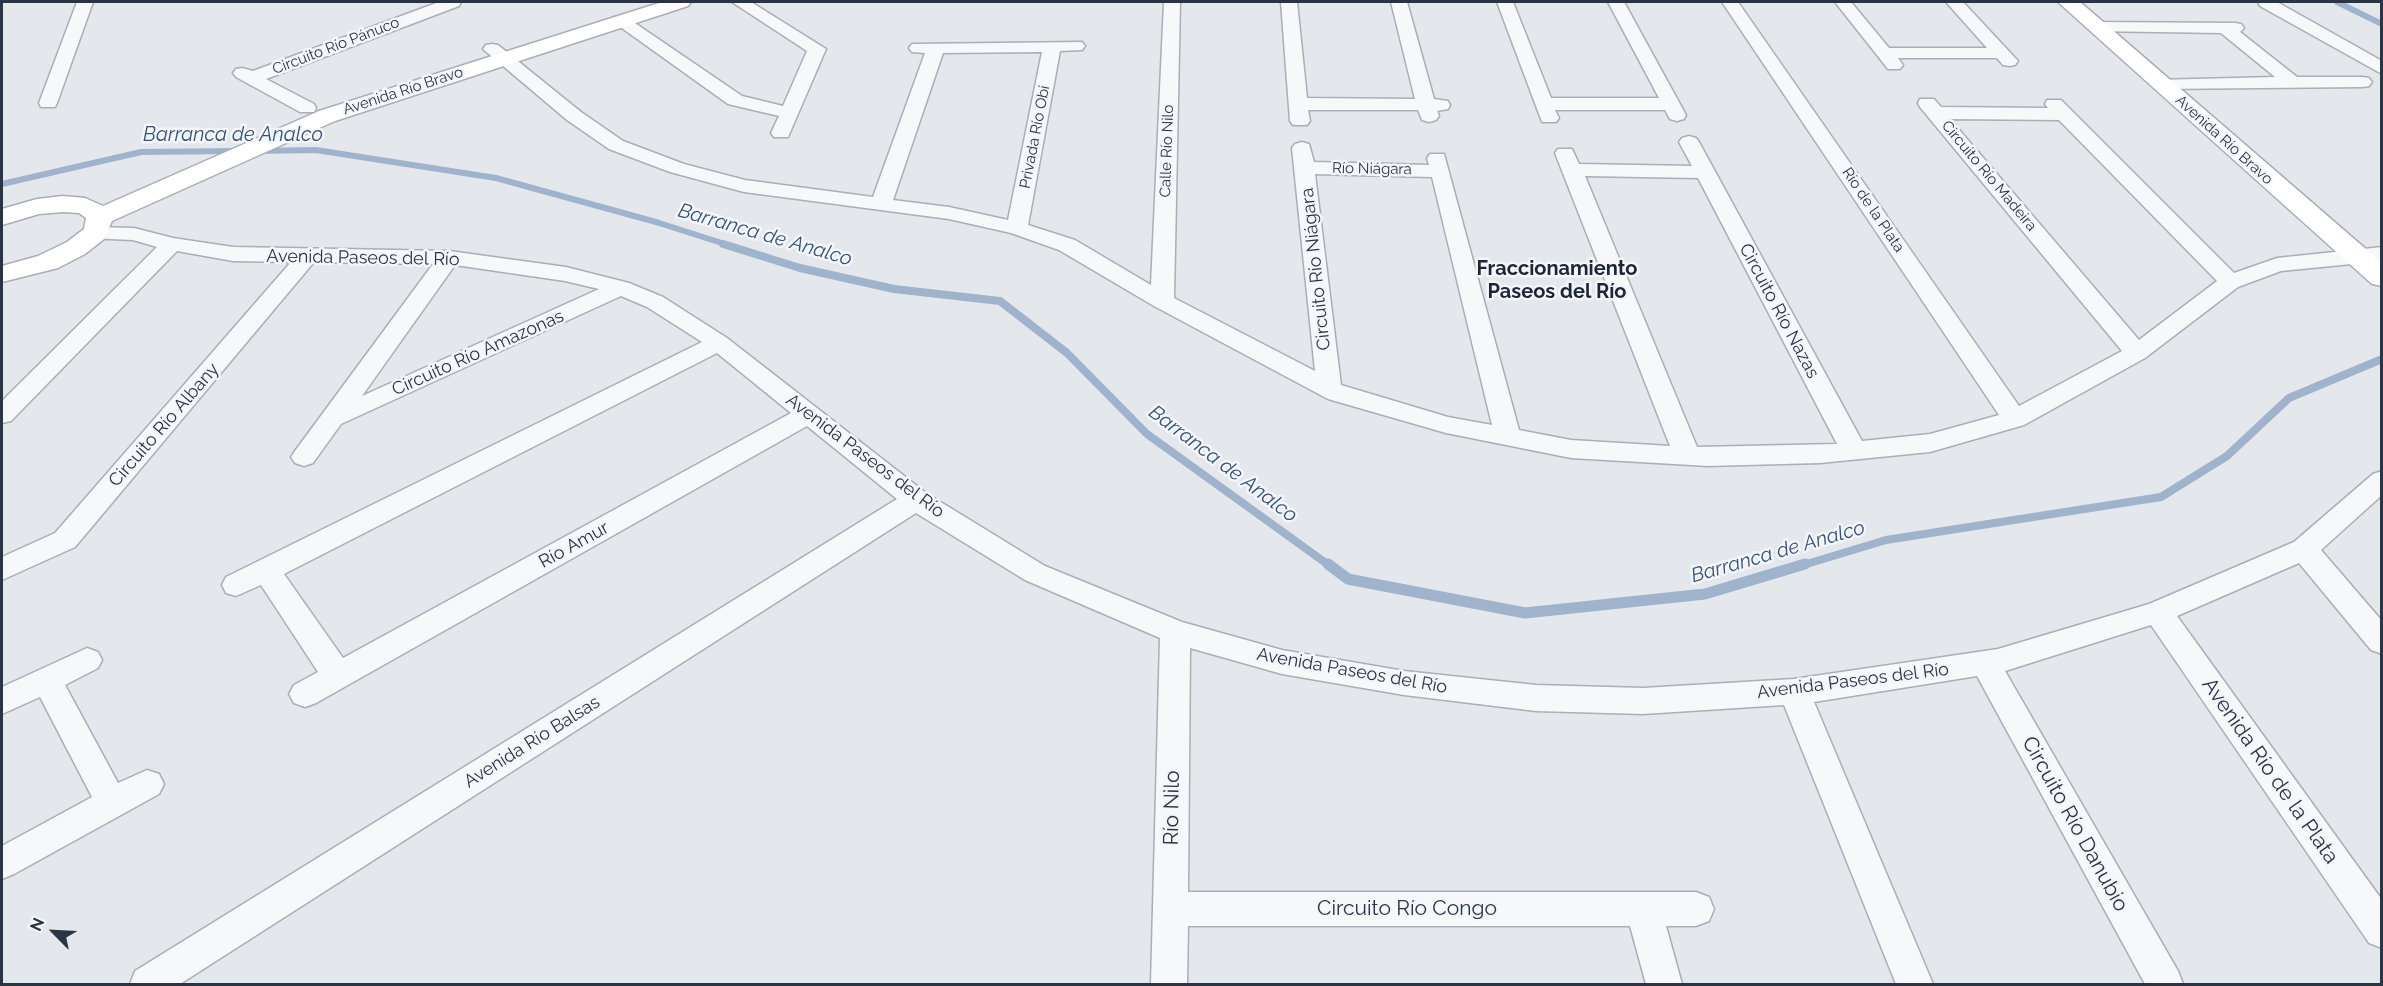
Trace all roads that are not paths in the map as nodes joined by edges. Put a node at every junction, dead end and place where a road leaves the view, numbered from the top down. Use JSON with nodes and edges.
{"nodes":[{"id":1,"x":85,"y":2,"type":"edge"},
{"id":2,"x":453,"y":2,"type":"edge"},
{"id":3,"x":638,"y":2,"type":"edge"},
{"id":4,"x":681,"y":2,"type":"edge"},
{"id":5,"x":740,"y":2,"type":"edge"},
{"id":6,"x":1172,"y":2,"type":"edge"},
{"id":7,"x":1289,"y":2,"type":"edge"},
{"id":8,"x":1399,"y":2,"type":"edge"},
{"id":9,"x":1505,"y":2,"type":"edge"},
{"id":10,"x":1616,"y":2,"type":"edge"},
{"id":11,"x":1730,"y":2,"type":"edge"},
{"id":12,"x":1843,"y":2,"type":"edge"},
{"id":13,"x":1954,"y":2,"type":"edge"},
{"id":14,"x":2068,"y":2,"type":"edge"},
{"id":15,"x":2266,"y":2,"type":"edge"},
{"id":16,"x":620,"y":21,"type":"junction"},
{"id":17,"x":2097,"y":27,"type":"junction"},
{"id":18,"x":1076,"y":46,"type":"dead end"},
{"id":19,"x":1052,"y":47,"type":"junction"},
{"id":20,"x":916,"y":48,"type":"dead end"},
{"id":21,"x":936,"y":48,"type":"junction"},
{"id":22,"x":497,"y":53,"type":"junction"},
{"id":23,"x":2382,"y":69,"type":"edge"},
{"id":24,"x":2292,"y":82,"type":"junction"},
{"id":25,"x":2363,"y":82,"type":"dead end"},
{"id":26,"x":2161,"y":84,"type":"junction"},
{"id":27,"x":48,"y":103,"type":"dead end"},
{"id":28,"x":307,"y":108,"type":"junction"},
{"id":29,"x":790,"y":112,"type":"junction"},
{"id":30,"x":781,"y":133,"type":"dead end"},
{"id":31,"x":1689,"y":142,"type":"dead end"},
{"id":32,"x":1303,"y":158,"type":"joint"},
{"id":33,"x":1705,"y":171,"type":"junction"},
{"id":34,"x":881,"y":204,"type":"junction"},
{"id":35,"x":2,"y":217,"type":"edge"},
{"id":36,"x":93,"y":219,"type":"junction"},
{"id":37,"x":1017,"y":228,"type":"junction"},
{"id":38,"x":172,"y":244,"type":"junction"},
{"id":39,"x":307,"y":257,"type":"junction"},
{"id":40,"x":450,"y":258,"type":"junction"},
{"id":41,"x":2373,"y":265,"type":"edge"},
{"id":42,"x":2,"y":274,"type":"edge"},
{"id":43,"x":2230,"y":282,"type":"junction"},
{"id":44,"x":621,"y":288,"type":"junction"},
{"id":45,"x":1162,"y":301,"type":"junction"},
{"id":46,"x":719,"y":343,"type":"junction"},
{"id":47,"x":2137,"y":353,"type":"junction"},
{"id":48,"x":1329,"y":389,"type":"junction"},
{"id":49,"x":810,"y":414,"type":"junction"},
{"id":50,"x":2,"y":415,"type":"edge"},
{"id":51,"x":334,"y":418,"type":"junction"},
{"id":52,"x":2015,"y":419,"type":"junction"},
{"id":53,"x":1508,"y":438,"type":"junction"},
{"id":54,"x":1854,"y":451,"type":"junction"},
{"id":55,"x":1687,"y":456,"type":"junction"},
{"id":56,"x":304,"y":457,"type":"dead end"},
{"id":57,"x":2382,"y":480,"type":"edge"},
{"id":58,"x":916,"y":500,"type":"junction"},
{"id":59,"x":2304,"y":549,"type":"junction"},
{"id":60,"x":2,"y":569,"type":"edge"},
{"id":61,"x":266,"y":570,"type":"junction"},
{"id":62,"x":236,"y":585,"type":"dead end"},
{"id":63,"x":2158,"y":612,"type":"junction"},
{"id":64,"x":1175,"y":632,"type":"junction"},
{"id":65,"x":2382,"y":642,"type":"edge"},
{"id":66,"x":87,"y":660,"type":"dead end"},
{"id":67,"x":1985,"y":663,"type":"junction"},
{"id":68,"x":338,"y":676,"type":"junction"},
{"id":69,"x":46,"y":679,"type":"junction"},
{"id":70,"x":1794,"y":692,"type":"junction"},
{"id":71,"x":305,"y":694,"type":"dead end"},
{"id":72,"x":2,"y":701,"type":"edge"},
{"id":73,"x":147,"y":784,"type":"dead end"},
{"id":74,"x":111,"y":802,"type":"junction"},
{"id":75,"x":2,"y":863,"type":"edge"},
{"id":76,"x":1170,"y":909,"type":"junction"},
{"id":77,"x":1644,"y":909,"type":"junction"},
{"id":78,"x":1696,"y":909,"type":"dead end"},
{"id":79,"x":2382,"y":931,"type":"edge"},
{"id":80,"x":148,"y":984,"type":"edge"},
{"id":81,"x":1169,"y":984,"type":"edge"},
{"id":82,"x":1664,"y":984,"type":"edge"},
{"id":83,"x":1914,"y":984,"type":"edge"},
{"id":84,"x":2165,"y":984,"type":"edge"}],
"edges":[{"from":1,"to":27,"type":"street"},
{"from":2,"to":28,"type":"street","name":"Circuito Río Pánuco"},
{"from":3,"to":22,"type":"street","name":"Avenida Río Bravo"},
{"from":4,"to":16,"type":"street","name":"Avenida Río Bravo"},
{"from":5,"to":29,"type":"street"},
{"from":6,"to":45,"type":"street","name":"Calle Río Nilo"},
{"from":7,"to":8,"type":"street"},
{"from":9,"to":10,"type":"street"},
{"from":11,"to":52,"type":"street","name":"Río de la Plata"},
{"from":12,"to":13,"type":"street"},
{"from":14,"to":17,"type":"street","name":"Avenida Río Bravo"},
{"from":15,"to":23,"type":"street"},
{"from":16,"to":22,"type":"street","name":"Avenida Río Bravo"},
{"from":16,"to":29,"type":"street"},
{"from":17,"to":24,"type":"street"},
{"from":17,"to":26,"type":"street","name":"Avenida Río Bravo"},
{"from":18,"to":19,"type":"street"},
{"from":19,"to":21,"type":"street"},
{"from":19,"to":37,"type":"street","name":"Privada Río Obi"},
{"from":20,"to":21,"type":"street"},
{"from":21,"to":34,"type":"street"},
{"from":22,"to":28,"type":"street","name":"Avenida Río Bravo"},
{"from":22,"to":34,"type":"street"},
{"from":22,"to":36,"type":"street","name":"Avenida Río Bravo"},
{"from":24,"to":25,"type":"street"},
{"from":24,"to":26,"type":"street"},
{"from":26,"to":41,"type":"street","name":"Avenida Río Bravo"},
{"from":28,"to":36,"type":"street","name":"Avenida Río Bravo"},
{"from":29,"to":30,"type":"street"},
{"from":31,"to":33,"type":"street","name":"Circuito Río Nazas"},
{"from":32,"to":48,"type":"street","name":"Circuito Río Niágara"},
{"from":32,"to":53,"type":"street","name":"Río Niágara"},
{"from":33,"to":54,"type":"street","name":"Circuito Río Nazas"},
{"from":33,"to":55,"type":"street"},
{"from":34,"to":37,"type":"street"},
{"from":35,"to":36,"type":"street"},
{"from":36,"to":38,"type":"street","name":"Avenida Paseos del Río"},
{"from":36,"to":42,"type":"street"},
{"from":37,"to":45,"type":"street"},
{"from":38,"to":39,"type":"street","name":"Avenida Paseos del Río"},
{"from":38,"to":50,"type":"street"},
{"from":39,"to":40,"type":"street","name":"Avenida Paseos del Río"},
{"from":39,"to":60,"type":"street","name":"Circuito Río Albany"},
{"from":40,"to":44,"type":"street","name":"Avenida Paseos del Río"},
{"from":40,"to":51,"type":"street","name":"Circuito Río Amazonas"},
{"from":41,"to":43,"type":"street"},
{"from":43,"to":47,"type":"street"},
{"from":43,"to":47,"type":"street","name":"Circuito Río Madeira"},
{"from":44,"to":46,"type":"street","name":"Avenida Paseos del Río"},
{"from":44,"to":51,"type":"street","name":"Circuito Río Amazonas"},
{"from":45,"to":48,"type":"street"},
{"from":46,"to":49,"type":"street","name":"Avenida Paseos del Río"},
{"from":46,"to":61,"type":"street"},
{"from":47,"to":52,"type":"street"},
{"from":48,"to":53,"type":"street"},
{"from":49,"to":58,"type":"street","name":"Avenida Paseos del Río"},
{"from":49,"to":68,"type":"street","name":"Río Amur"},
{"from":51,"to":56,"type":"street","name":"Circuito Río Amazonas"},
{"from":52,"to":54,"type":"street"},
{"from":53,"to":55,"type":"street"},
{"from":54,"to":55,"type":"street"},
{"from":57,"to":59,"type":"street","name":"Avenida Paseos del Río"},
{"from":58,"to":64,"type":"street","name":"Avenida Paseos del Río"},
{"from":58,"to":80,"type":"street","name":"Avenida Río Balsas"},
{"from":59,"to":63,"type":"street","name":"Avenida Paseos del Río"},
{"from":59,"to":65,"type":"street"},
{"from":61,"to":62,"type":"street"},
{"from":61,"to":68,"type":"street"},
{"from":63,"to":67,"type":"street","name":"Avenida Paseos del Río"},
{"from":63,"to":79,"type":"street","name":"Avenida Río de la Plata"},
{"from":64,"to":70,"type":"street","name":"Avenida Paseos del Río"},
{"from":64,"to":76,"type":"street","name":"Río Nilo"},
{"from":66,"to":69,"type":"street"},
{"from":67,"to":70,"type":"street","name":"Avenida Paseos del Río"},
{"from":67,"to":84,"type":"street","name":"Circuito Río Danubio"},
{"from":68,"to":71,"type":"street","name":"Río Amur"},
{"from":69,"to":72,"type":"street"},
{"from":69,"to":74,"type":"street"},
{"from":70,"to":83,"type":"street"},
{"from":73,"to":74,"type":"street"},
{"from":74,"to":75,"type":"street"},
{"from":76,"to":77,"type":"street","name":"Circuito Río Congo"},
{"from":76,"to":81,"type":"street","name":"Río Nilo"},
{"from":77,"to":78,"type":"street","name":"Circuito Río Congo"},
{"from":77,"to":82,"type":"street"}]}
